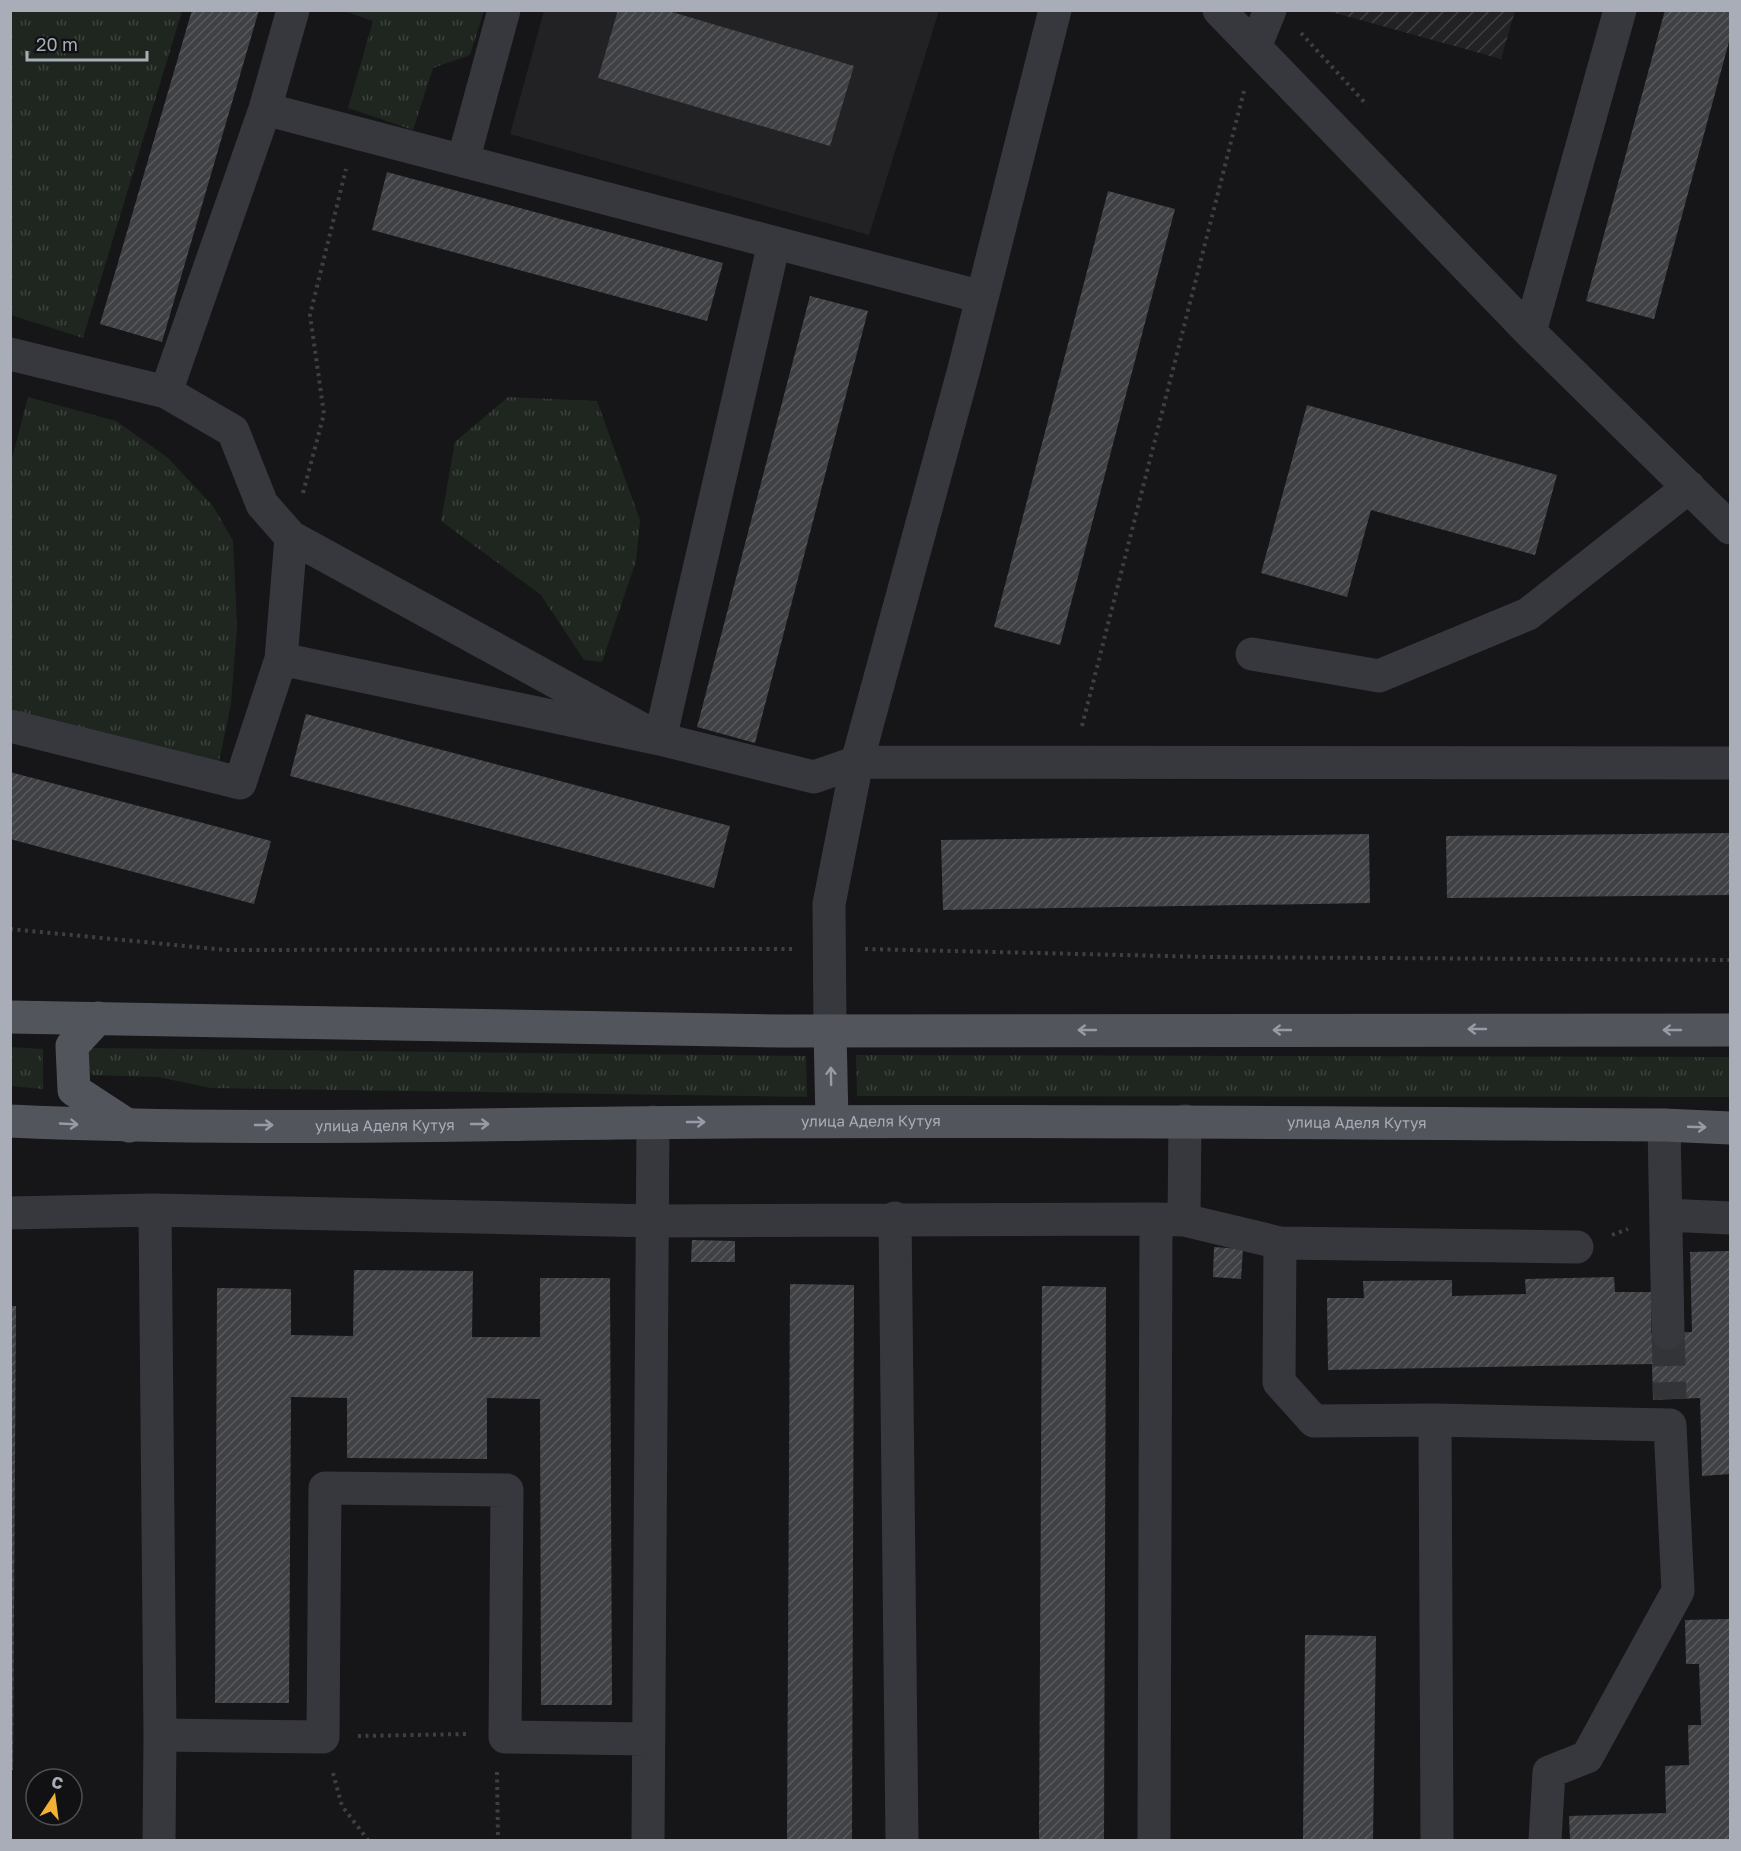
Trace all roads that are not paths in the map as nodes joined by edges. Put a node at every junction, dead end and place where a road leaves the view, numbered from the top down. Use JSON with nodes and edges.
{"nodes":[{"id":1,"x":294,"y":10,"type":"edge"},
{"id":2,"x":504,"y":10,"type":"edge"},
{"id":3,"x":1055,"y":10,"type":"edge"},
{"id":4,"x":1219,"y":10,"type":"edge"},
{"id":5,"x":1270,"y":10,"type":"edge"},
{"id":6,"x":1620,"y":10,"type":"edge"},
{"id":7,"x":1255,"y":47,"type":"junction"},
{"id":8,"x":265,"y":109,"type":"junction"},
{"id":9,"x":463,"y":161,"type":"junction"},
{"id":10,"x":774,"y":243,"type":"junction"},
{"id":11,"x":982,"y":297,"type":"junction"},
{"id":12,"x":1530,"y":332,"type":"junction"},
{"id":13,"x":10,"y":354,"type":"edge"},
{"id":14,"x":166,"y":392,"type":"junction"},
{"id":15,"x":1689,"y":487,"type":"junction"},
{"id":16,"x":1731,"y":528,"type":"edge"},
{"id":17,"x":291,"y":537,"type":"junction"},
{"id":18,"x":1252,"y":654,"type":"dead end"},
{"id":19,"x":281,"y":659,"type":"junction"},
{"id":20,"x":10,"y":726,"type":"edge"},
{"id":21,"x":660,"y":739,"type":"junction"},
{"id":22,"x":857,"y":762,"type":"junction"},
{"id":23,"x":1731,"y":763,"type":"edge"},
{"id":24,"x":10,"y":1017,"type":"edge"},
{"id":25,"x":98,"y":1018,"type":"junction"},
{"id":26,"x":1731,"y":1030,"type":"edge"},
{"id":27,"x":830,"y":1031,"type":"junction"},
{"id":28,"x":10,"y":1121,"type":"edge"},
{"id":29,"x":832,"y":1121,"type":"junction"},
{"id":30,"x":1185,"y":1121,"type":"junction"},
{"id":31,"x":653,"y":1122,"type":"junction"},
{"id":32,"x":1664,"y":1125,"type":"junction"},
{"id":33,"x":130,"y":1126,"type":"junction"},
{"id":34,"x":1731,"y":1128,"type":"edge"},
{"id":35,"x":155,"y":1210,"type":"junction"},
{"id":36,"x":10,"y":1213,"type":"edge"},
{"id":37,"x":1666,"y":1215,"type":"junction"},
{"id":38,"x":895,"y":1218,"type":"junction"},
{"id":39,"x":1731,"y":1218,"type":"edge"},
{"id":40,"x":1170,"y":1220,"type":"junction"},
{"id":41,"x":653,"y":1221,"type":"junction"},
{"id":42,"x":1280,"y":1243,"type":"junction"},
{"id":43,"x":1577,"y":1247,"type":"road end"},
{"id":44,"x":1668,"y":1333,"type":"tunnel mouth"},
{"id":45,"x":1435,"y":1420,"type":"junction"},
{"id":46,"x":160,"y":1735,"type":"junction"},
{"id":47,"x":648,"y":1739,"type":"junction"},
{"id":48,"x":159,"y":1840,"type":"edge"},
{"id":49,"x":648,"y":1840,"type":"edge"},
{"id":50,"x":902,"y":1840,"type":"edge"},
{"id":51,"x":1154,"y":1840,"type":"edge"},
{"id":52,"x":1437,"y":1840,"type":"edge"},
{"id":53,"x":1545,"y":1840,"type":"edge"}],
"edges":[{"from":1,"to":8,"type":"street"},
{"from":2,"to":9,"type":"street"},
{"from":3,"to":11,"type":"street"},
{"from":4,"to":7,"type":"street"},
{"from":5,"to":7,"type":"street"},
{"from":6,"to":12,"type":"street"},
{"from":7,"to":12,"type":"street"},
{"from":8,"to":9,"type":"street"},
{"from":8,"to":14,"type":"street"},
{"from":9,"to":10,"type":"street"},
{"from":10,"to":11,"type":"street"},
{"from":10,"to":21,"type":"street"},
{"from":11,"to":22,"type":"street"},
{"from":12,"to":15,"type":"street"},
{"from":13,"to":14,"type":"street"},
{"from":14,"to":17,"type":"street"},
{"from":15,"to":16,"type":"street"},
{"from":15,"to":18,"type":"street"},
{"from":17,"to":19,"type":"street"},
{"from":17,"to":21,"type":"street"},
{"from":19,"to":20,"type":"street"},
{"from":19,"to":21,"type":"street"},
{"from":21,"to":22,"type":"street"},
{"from":22,"to":23,"type":"street"},
{"from":22,"to":27,"type":"street"},
{"from":24,"to":25,"type":"main road"},
{"from":25,"to":27,"type":"main road"},
{"from":25,"to":33,"type":"main road"},
{"from":26,"to":27,"type":"main road","one_way":true},
{"from":29,"to":27,"type":"main road","one_way":true},
{"from":28,"to":33,"type":"main road","name":"улица Аделя Кутуя","one_way":true},
{"from":29,"to":30,"type":"main road","name":"улица Аделя Кутуя"},
{"from":31,"to":29,"type":"main road","name":"улица Аделя Кутуя","one_way":true},
{"from":30,"to":32,"type":"main road","name":"улица Аделя Кутуя"},
{"from":30,"to":40,"type":"street"},
{"from":33,"to":31,"type":"main road","name":"улица Аделя Кутуя","one_way":true},
{"from":31,"to":41,"type":"street"},
{"from":32,"to":34,"type":"main road","name":"улица Аделя Кутуя","one_way":true},
{"from":32,"to":37,"type":"street"},
{"from":35,"to":36,"type":"street"},
{"from":35,"to":41,"type":"street"},
{"from":35,"to":46,"type":"street"},
{"from":37,"to":39,"type":"street"},
{"from":37,"to":44,"type":"street"},
{"from":38,"to":40,"type":"street"},
{"from":38,"to":41,"type":"street"},
{"from":38,"to":50,"type":"street"},
{"from":40,"to":42,"type":"street"},
{"from":40,"to":51,"type":"street"},
{"from":41,"to":47,"type":"street"},
{"from":42,"to":43,"type":"street"},
{"from":42,"to":45,"type":"street"},
{"from":45,"to":52,"type":"street"},
{"from":45,"to":53,"type":"street"},
{"from":46,"to":47,"type":"street"},
{"from":46,"to":48,"type":"street"},
{"from":47,"to":49,"type":"street"}]}
